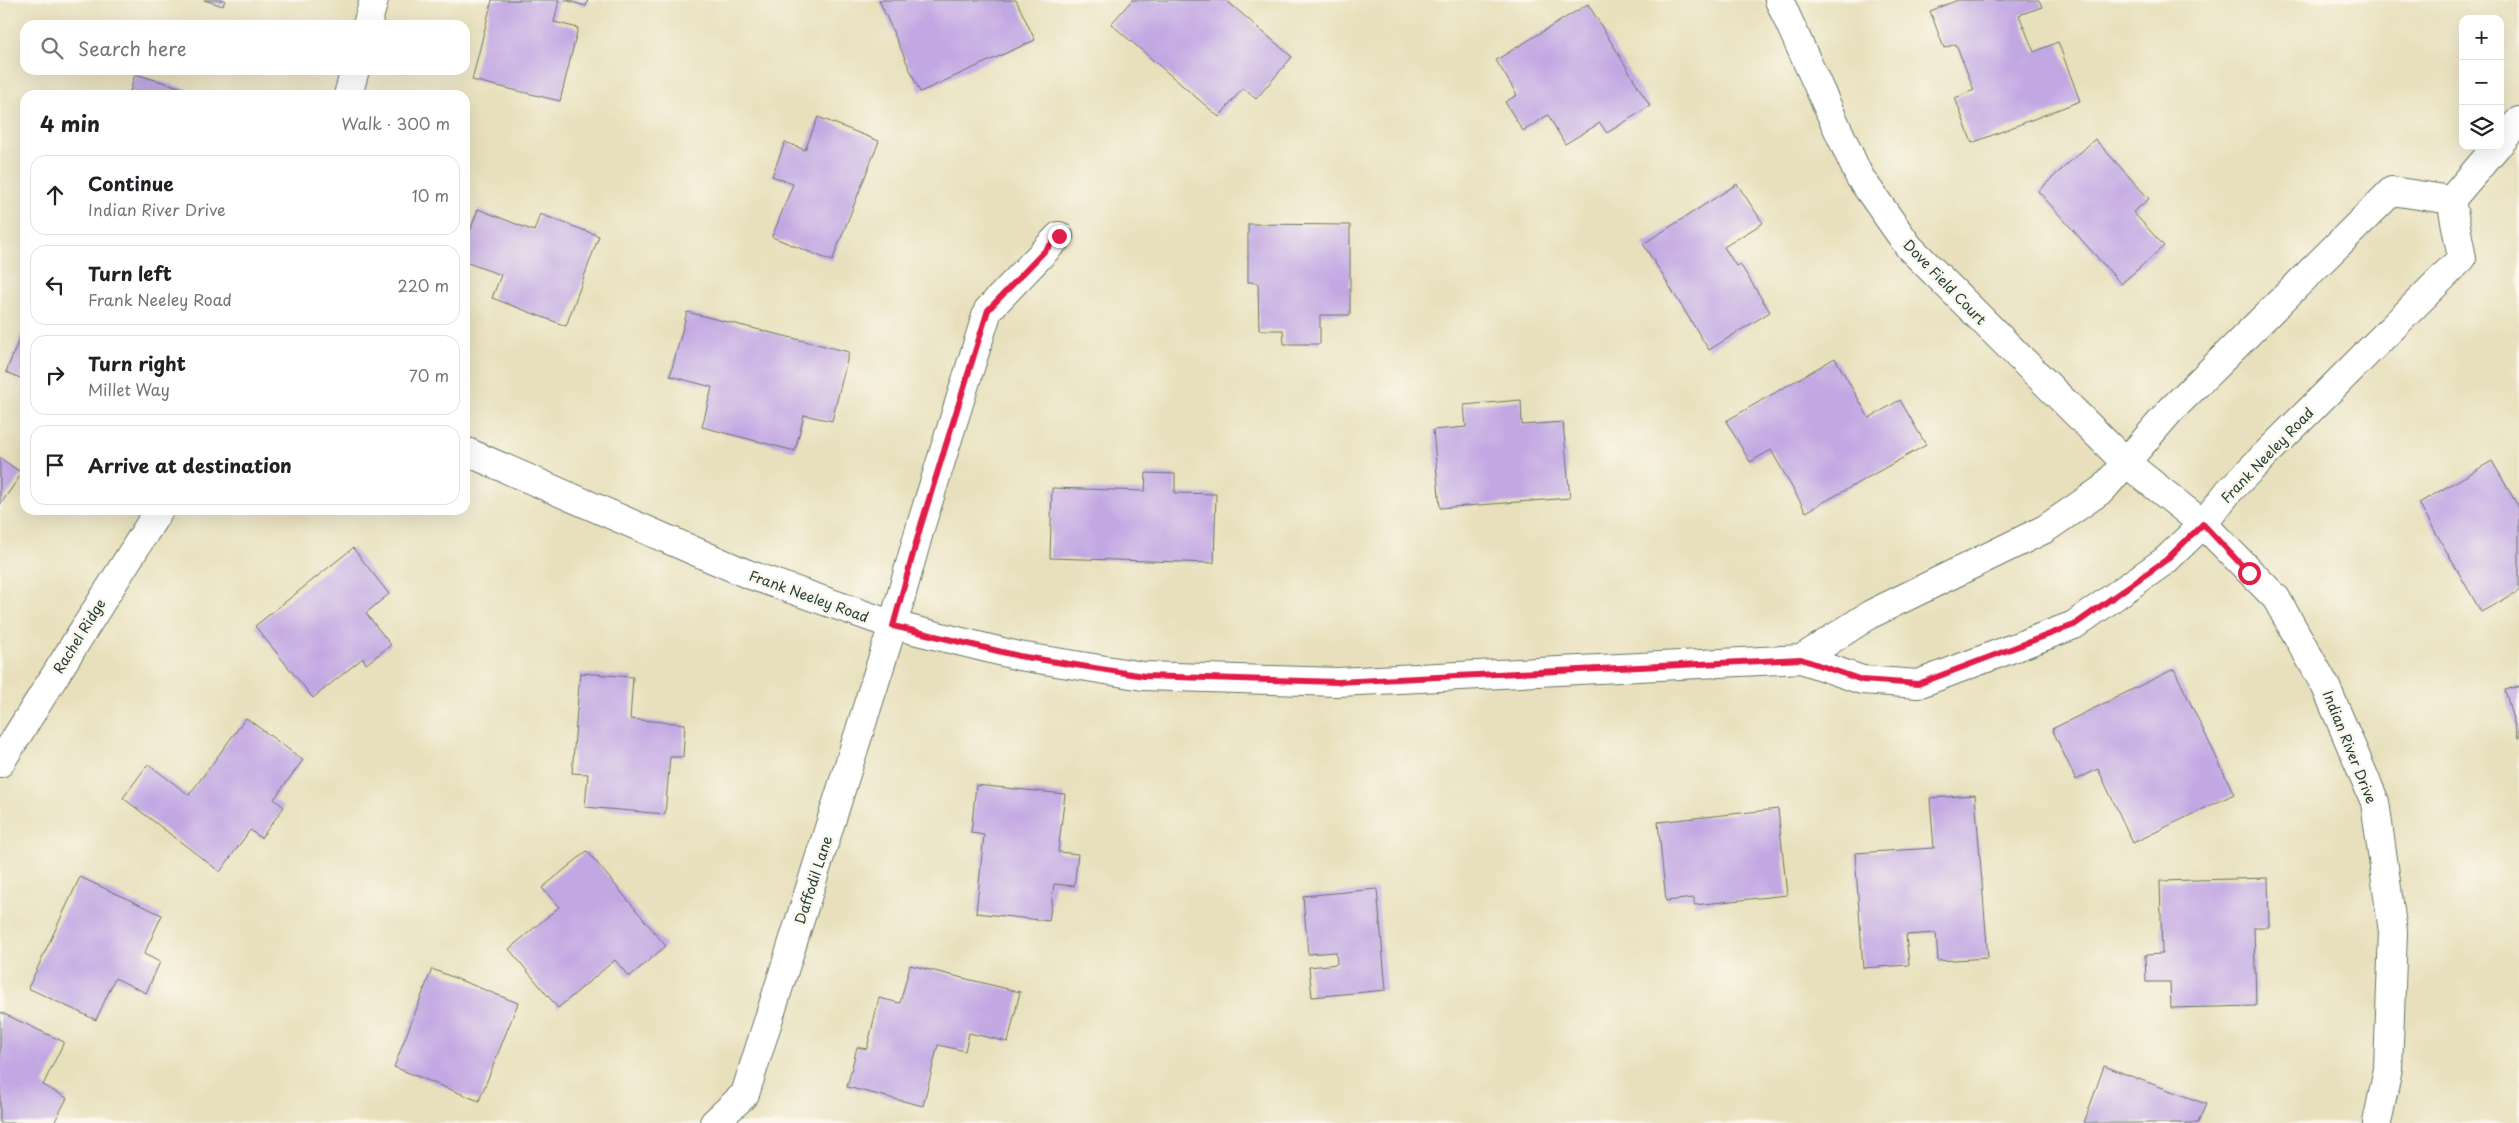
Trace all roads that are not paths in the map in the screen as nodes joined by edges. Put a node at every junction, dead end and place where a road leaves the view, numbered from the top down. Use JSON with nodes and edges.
{"nodes":[{"id":1,"x":374,"y":0,"type":"edge"},
{"id":2,"x":1779,"y":0,"type":"edge"},
{"id":3,"x":368,"y":20,"type":"edge"},
{"id":4,"x":354,"y":75,"type":"edge"},
{"id":5,"x":349,"y":90,"type":"edge"},
{"id":6,"x":2519,"y":120,"type":"edge"},
{"id":7,"x":2504,"y":138,"type":"edge"},
{"id":8,"x":2494,"y":150,"type":"edge"},
{"id":9,"x":2451,"y":200,"type":"junction"},
{"id":10,"x":1059,"y":236,"type":"dead end"},
{"id":11,"x":470,"y":453,"type":"edge"},
{"id":12,"x":2125,"y":462,"type":"junction"},
{"id":13,"x":2160,"y":491,"type":"joint"},
{"id":14,"x":156,"y":515,"type":"edge"},
{"id":15,"x":2203,"y":524,"type":"junction"},
{"id":16,"x":893,"y":626,"type":"junction"},
{"id":17,"x":1801,"y":659,"type":"junction"},
{"id":18,"x":0,"y":763,"type":"edge"},
{"id":19,"x":714,"y":1123,"type":"edge"},
{"id":20,"x":2376,"y":1123,"type":"edge"}],
"edges":[{"from":1,"to":3,"type":"street"},
{"from":2,"to":12,"type":"street","name":"Dove Field Court"},
{"from":4,"to":5,"type":"street"},
{"from":6,"to":7,"type":"street"},
{"from":8,"to":9,"type":"street"},
{"from":9,"to":12,"type":"street","name":"Frank Neeley Road"},
{"from":9,"to":15,"type":"street","name":"Frank Neeley Road"},
{"from":10,"to":16,"type":"street","name":"Daffodil Lane"},
{"from":11,"to":16,"type":"street","name":"Frank Neeley Road"},
{"from":12,"to":13,"type":"street","name":"Dove Field Court"},
{"from":12,"to":17,"type":"street","name":"Frank Neeley Road"},
{"from":13,"to":15,"type":"street","name":"Indian River Drive"},
{"from":14,"to":18,"type":"street","name":"Rachel Ridge"},
{"from":15,"to":17,"type":"street","name":"Frank Neeley Road"},
{"from":15,"to":20,"type":"street","name":"Indian River Drive"},
{"from":16,"to":17,"type":"street","name":"Frank Neeley Road"},
{"from":16,"to":19,"type":"street","name":"Daffodil Lane"}]}
